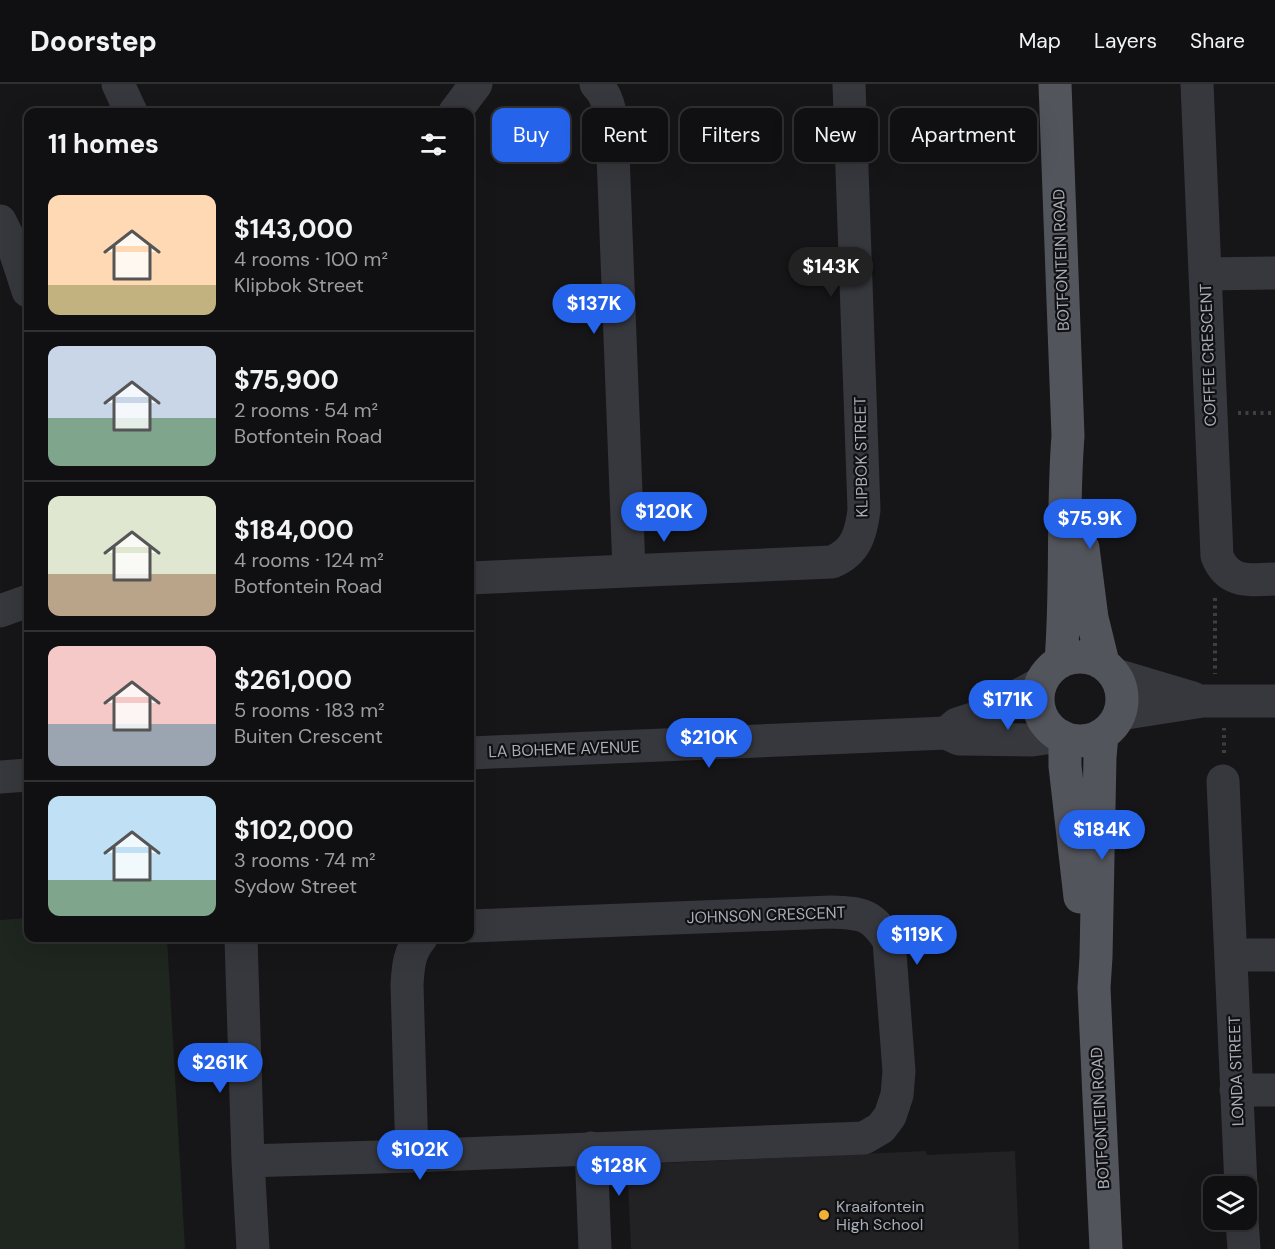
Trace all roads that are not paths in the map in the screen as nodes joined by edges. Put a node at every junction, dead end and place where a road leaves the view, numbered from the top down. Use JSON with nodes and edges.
{"nodes":[{"id":1,"x":118,"y":84,"type":"edge"},
{"id":2,"x":476,"y":84,"type":"edge"},
{"id":3,"x":597,"y":84,"type":"edge"},
{"id":4,"x":849,"y":84,"type":"edge"},
{"id":5,"x":1055,"y":84,"type":"edge"},
{"id":6,"x":1197,"y":84,"type":"edge"},
{"id":7,"x":129,"y":108,"type":"edge"},
{"id":8,"x":458,"y":108,"type":"edge"},
{"id":9,"x":0,"y":220,"type":"edge"},
{"id":10,"x":1275,"y":273,"type":"edge"},
{"id":11,"x":1205,"y":274,"type":"junction"},
{"id":12,"x":24,"y":279,"type":"edge"},
{"id":13,"x":1068,"y":436,"type":"junction"},
{"id":14,"x":629,"y":570,"type":"junction"},
{"id":15,"x":474,"y":578,"type":"edge"},
{"id":16,"x":1275,"y":579,"type":"edge"},
{"id":17,"x":24,"y":602,"type":"edge"},
{"id":18,"x":0,"y":611,"type":"edge"},
{"id":19,"x":1110,"y":669,"type":"junction"},
{"id":20,"x":1051,"y":672,"type":"junction"},
{"id":21,"x":1275,"y":701,"type":"edge"},
{"id":22,"x":1213,"y":706,"type":"junction"},
{"id":23,"x":1111,"y":724,"type":"junction"},
{"id":24,"x":946,"y":733,"type":"junction"},
{"id":25,"x":1063,"y":737,"type":"junction"},
{"id":26,"x":474,"y":753,"type":"edge"},
{"id":27,"x":24,"y":776,"type":"edge"},
{"id":28,"x":0,"y":777,"type":"edge"},
{"id":29,"x":1224,"y":781,"type":"road end"},
{"id":30,"x":474,"y":926,"type":"edge"},
{"id":31,"x":241,"y":942,"type":"edge"},
{"id":32,"x":418,"y":942,"type":"edge"},
{"id":33,"x":1232,"y":955,"type":"junction"},
{"id":34,"x":1275,"y":955,"type":"edge"},
{"id":35,"x":1094,"y":988,"type":"junction"},
{"id":36,"x":1236,"y":1090,"type":"junction"},
{"id":37,"x":1275,"y":1090,"type":"edge"},
{"id":38,"x":591,"y":1148,"type":"junction"},
{"id":39,"x":412,"y":1156,"type":"junction"},
{"id":40,"x":248,"y":1161,"type":"junction"},
{"id":41,"x":1240,"y":1176,"type":"edge"},
{"id":42,"x":1243,"y":1230,"type":"edge"},
{"id":43,"x":253,"y":1249,"type":"edge"},
{"id":44,"x":595,"y":1249,"type":"edge"},
{"id":45,"x":1106,"y":1249,"type":"edge"},
{"id":46,"x":1245,"y":1249,"type":"edge"}],
"edges":[{"from":1,"to":7,"type":"street"},
{"from":2,"to":8,"type":"street"},
{"from":3,"to":14,"type":"street"},
{"from":4,"to":14,"type":"street","name":"KLIPBOK STREET"},
{"from":5,"to":13,"type":"main road","name":"BOTFONTEIN ROAD"},
{"from":6,"to":11,"type":"street","name":"COFFEE CRESCENT"},
{"from":9,"to":12,"type":"street"},
{"from":10,"to":11,"type":"street"},
{"from":11,"to":16,"type":"street","name":"COFFEE CRESCENT"},
{"from":13,"to":19,"type":"main road","name":"BOTFONTEIN ROAD"},
{"from":13,"to":20,"type":"main road","name":"BOTFONTEIN ROAD"},
{"from":14,"to":15,"type":"street","name":"KLIPBOK STREET"},
{"from":17,"to":18,"type":"street"},
{"from":19,"to":20,"type":"main road"},
{"from":19,"to":22,"type":"street"},
{"from":19,"to":23,"type":"main road"},
{"from":20,"to":24,"type":"street","name":"LA BOHEME AVENUE"},
{"from":20,"to":25,"type":"main road"},
{"from":21,"to":22,"type":"street"},
{"from":22,"to":23,"type":"street"},
{"from":23,"to":25,"type":"main road"},
{"from":23,"to":35,"type":"main road","name":"BOTFONTEIN ROAD"},
{"from":24,"to":25,"type":"street","name":"LA BOHEME AVENUE"},
{"from":24,"to":26,"type":"street","name":"LA BOHEME AVENUE"},
{"from":25,"to":35,"type":"main road","name":"BOTFONTEIN ROAD"},
{"from":27,"to":28,"type":"street"},
{"from":29,"to":33,"type":"street","name":"LONDA STREET"},
{"from":30,"to":38,"type":"street","name":"JOHNSON CRESCENT"},
{"from":31,"to":40,"type":"street"},
{"from":32,"to":39,"type":"street"},
{"from":33,"to":34,"type":"street"},
{"from":33,"to":36,"type":"street","name":"LONDA STREET"},
{"from":35,"to":45,"type":"main road","name":"BOTFONTEIN ROAD"},
{"from":36,"to":37,"type":"street"},
{"from":36,"to":41,"type":"street","name":"LONDA STREET"},
{"from":38,"to":39,"type":"street","name":"JOHNSON CRESCENT"},
{"from":38,"to":44,"type":"street"},
{"from":39,"to":40,"type":"street","name":"JOHNSON CRESCENT"},
{"from":40,"to":43,"type":"street"},
{"from":42,"to":46,"type":"street"}]}
